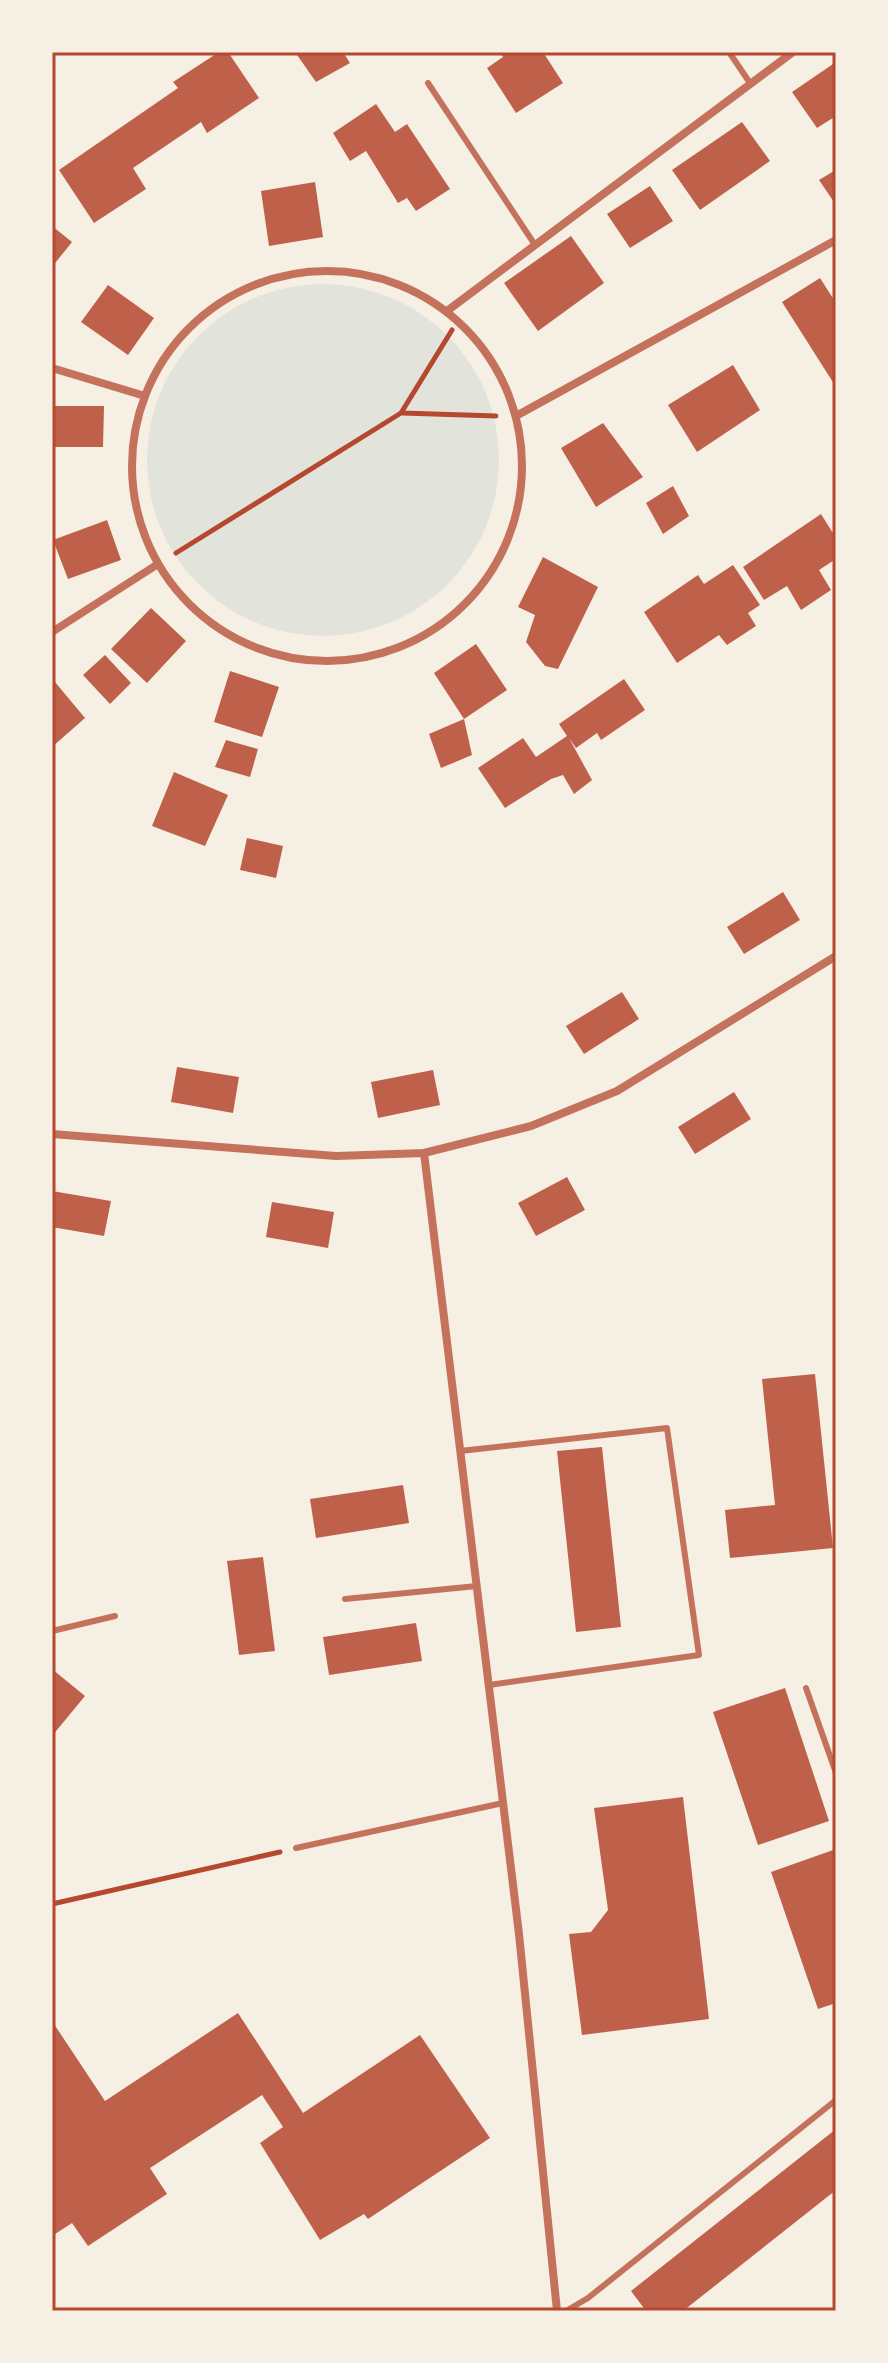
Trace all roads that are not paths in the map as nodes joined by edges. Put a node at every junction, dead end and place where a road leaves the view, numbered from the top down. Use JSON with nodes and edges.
{"nodes":[{"id":1,"x":729,"y":52,"type":"edge"},
{"id":2,"x":793,"y":52,"type":"edge"},
{"id":3,"x":428,"y":83,"type":"dead end"},
{"id":4,"x":750,"y":83,"type":"junction"},
{"id":5,"x":836,"y":240,"type":"edge"},
{"id":6,"x":535,"y":245,"type":"junction"},
{"id":7,"x":447,"y":311,"type":"junction"},
{"id":8,"x":52,"y":368,"type":"edge"},
{"id":9,"x":145,"y":396,"type":"junction"},
{"id":10,"x":516,"y":416,"type":"junction"},
{"id":11,"x":158,"y":564,"type":"junction"},
{"id":12,"x":52,"y":632,"type":"edge"},
{"id":13,"x":836,"y":956,"type":"edge"},
{"id":14,"x":52,"y":1134,"type":"edge"},
{"id":15,"x":424,"y":1153,"type":"junction"},
{"id":16,"x":460,"y":1451,"type":"junction"},
{"id":17,"x":477,"y":1586,"type":"junction"},
{"id":18,"x":345,"y":1599,"type":"dead end"},
{"id":19,"x":115,"y":1616,"type":"dead end"},
{"id":20,"x":52,"y":1631,"type":"edge"},
{"id":21,"x":489,"y":1685,"type":"junction"},
{"id":22,"x":806,"y":1688,"type":"dead end"},
{"id":23,"x":836,"y":1773,"type":"edge"},
{"id":24,"x":503,"y":1803,"type":"junction"},
{"id":25,"x":296,"y":1848,"type":"road end"},
{"id":26,"x":836,"y":2100,"type":"edge"},
{"id":27,"x":557,"y":2311,"type":"edge"},
{"id":28,"x":566,"y":2311,"type":"edge"}],
"edges":[{"from":1,"to":4,"type":"lane"},
{"from":2,"to":4,"type":"street"},
{"from":3,"to":6,"type":"lane"},
{"from":4,"to":6,"type":"street"},
{"from":5,"to":10,"type":"street"},
{"from":6,"to":7,"type":"street"},
{"from":7,"to":9,"type":"street"},
{"from":7,"to":10,"type":"street"},
{"from":8,"to":9,"type":"street"},
{"from":9,"to":11,"type":"street"},
{"from":10,"to":11,"type":"street"},
{"from":11,"to":12,"type":"street"},
{"from":13,"to":15,"type":"street"},
{"from":14,"to":15,"type":"street"},
{"from":15,"to":16,"type":"street"},
{"from":16,"to":17,"type":"street"},
{"from":16,"to":21,"type":"lane"},
{"from":17,"to":18,"type":"lane"},
{"from":17,"to":21,"type":"street"},
{"from":19,"to":20,"type":"lane"},
{"from":21,"to":24,"type":"street"},
{"from":22,"to":23,"type":"lane"},
{"from":24,"to":25,"type":"lane"},
{"from":24,"to":27,"type":"street"},
{"from":26,"to":28,"type":"lane"}]}
